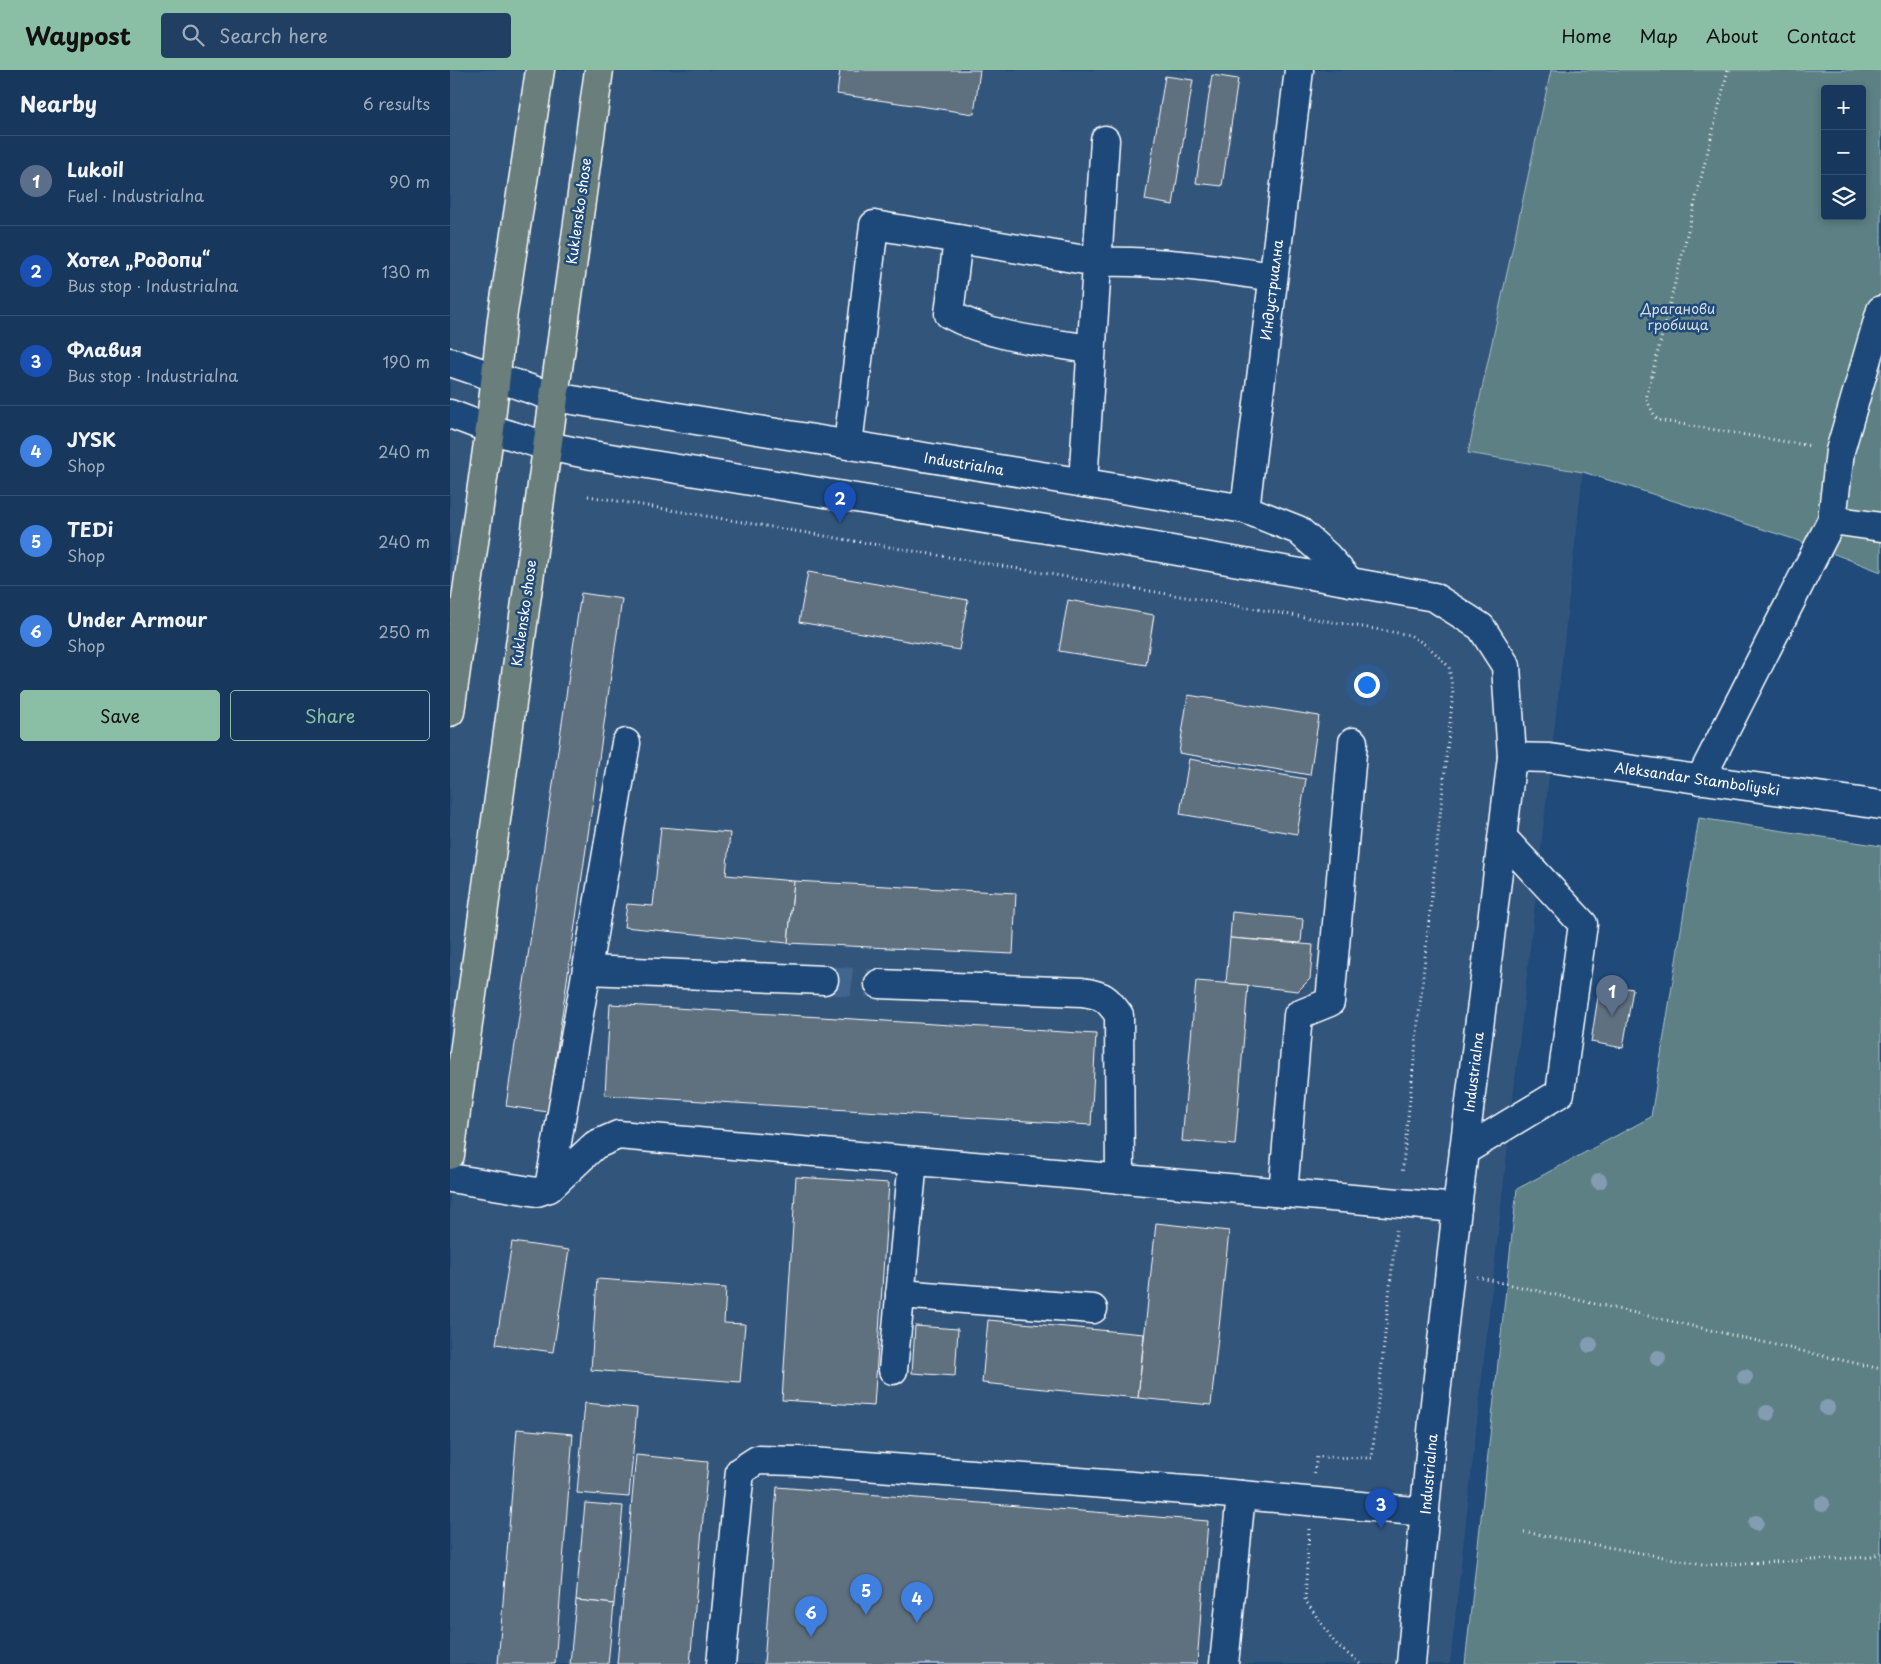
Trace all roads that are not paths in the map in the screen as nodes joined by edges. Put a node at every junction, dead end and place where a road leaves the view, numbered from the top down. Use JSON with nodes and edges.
{"nodes":[{"id":1,"x":540,"y":70,"type":"edge"},
{"id":2,"x":598,"y":70,"type":"edge"},
{"id":3,"x":1298,"y":70,"type":"edge"},
{"id":4,"x":1105,"y":140,"type":"dead end"},
{"id":5,"x":958,"y":239,"type":"junction"},
{"id":6,"x":1097,"y":262,"type":"junction"},
{"id":7,"x":1273,"y":277,"type":"junction"},
{"id":8,"x":1881,"y":310,"type":"edge"},
{"id":9,"x":1092,"y":350,"type":"junction"},
{"id":10,"x":450,"y":362,"type":"edge"},
{"id":11,"x":496,"y":379,"type":"junction"},
{"id":12,"x":554,"y":397,"type":"junction"},
{"id":13,"x":450,"y":414,"type":"edge"},
{"id":14,"x":490,"y":429,"type":"junction"},
{"id":15,"x":848,"y":445,"type":"junction"},
{"id":16,"x":547,"y":446,"type":"junction"},
{"id":17,"x":1083,"y":483,"type":"junction"},
{"id":18,"x":1245,"y":509,"type":"junction"},
{"id":19,"x":1832,"y":520,"type":"junction"},
{"id":20,"x":1881,"y":526,"type":"edge"},
{"id":21,"x":1350,"y":582,"type":"junction"},
{"id":22,"x":450,"y":712,"type":"edge"},
{"id":23,"x":626,"y":742,"type":"dead end"},
{"id":24,"x":1353,"y":742,"type":"dead end"},
{"id":25,"x":1512,"y":757,"type":"junction"},
{"id":26,"x":1700,"y":780,"type":"junction"},
{"id":27,"x":1881,"y":805,"type":"edge"},
{"id":28,"x":1504,"y":839,"type":"junction"},
{"id":29,"x":587,"y":970,"type":"junction"},
{"id":30,"x":824,"y":980,"type":"tunnel mouth"},
{"id":31,"x":879,"y":984,"type":"tunnel mouth"},
{"id":32,"x":1464,"y":1151,"type":"junction"},
{"id":33,"x":450,"y":1155,"type":"edge"},
{"id":34,"x":913,"y":1161,"type":"junction"},
{"id":35,"x":450,"y":1178,"type":"edge"},
{"id":36,"x":1120,"y":1179,"type":"junction"},
{"id":37,"x":549,"y":1188,"type":"junction"},
{"id":38,"x":1283,"y":1193,"type":"junction"},
{"id":39,"x":1457,"y":1208,"type":"junction"},
{"id":40,"x":900,"y":1294,"type":"junction"},
{"id":41,"x":1093,"y":1309,"type":"dead end"},
{"id":42,"x":893,"y":1370,"type":"dead end"},
{"id":43,"x":1241,"y":1495,"type":"junction"},
{"id":44,"x":1425,"y":1512,"type":"junction"},
{"id":45,"x":721,"y":1664,"type":"edge"},
{"id":46,"x":1224,"y":1664,"type":"edge"},
{"id":47,"x":1411,"y":1664,"type":"edge"}],
"edges":[{"from":1,"to":11,"type":"main road"},
{"from":2,"to":12,"type":"main road","name":"Kuklensko shose"},
{"from":3,"to":7,"type":"street","name":"Индустриална"},
{"from":4,"to":6,"type":"street"},
{"from":5,"to":6,"type":"street"},
{"from":5,"to":9,"type":"street"},
{"from":5,"to":15,"type":"street"},
{"from":6,"to":7,"type":"street"},
{"from":6,"to":9,"type":"street"},
{"from":7,"to":18,"type":"street","name":"Индустриална"},
{"from":8,"to":19,"type":"street"},
{"from":9,"to":17,"type":"street"},
{"from":10,"to":11,"type":"street","name":"Industrialna"},
{"from":11,"to":12,"type":"street","name":"Industrialna"},
{"from":11,"to":14,"type":"main road"},
{"from":12,"to":15,"type":"street","name":"Industrialna"},
{"from":12,"to":16,"type":"main road","name":"Kuklensko shose"},
{"from":13,"to":14,"type":"street","name":"Industrialna"},
{"from":14,"to":16,"type":"street","name":"Industrialna"},
{"from":14,"to":22,"type":"main road"},
{"from":15,"to":17,"type":"street","name":"Industrialna"},
{"from":16,"to":21,"type":"street","name":"Industrialna"},
{"from":16,"to":33,"type":"main road","name":"Kuklensko shose"},
{"from":17,"to":18,"type":"street","name":"Industrialna"},
{"from":18,"to":21,"type":"street","name":"Industrialna"},
{"from":19,"to":20,"type":"street"},
{"from":19,"to":26,"type":"street"},
{"from":21,"to":25,"type":"street","name":"Industrialna"},
{"from":23,"to":29,"type":"street"},
{"from":24,"to":38,"type":"street"},
{"from":25,"to":26,"type":"street","name":"Aleksandar Stamboliyski"},
{"from":25,"to":28,"type":"street","name":"Industrialna"},
{"from":26,"to":27,"type":"street","name":"Aleksandar Stamboliyski"},
{"from":28,"to":32,"type":"street","name":"Industrialna"},
{"from":28,"to":32,"type":"street"},
{"from":29,"to":30,"type":"street"},
{"from":29,"to":37,"type":"street"},
{"from":31,"to":36,"type":"street"},
{"from":32,"to":39,"type":"street","name":"Industrialna"},
{"from":34,"to":36,"type":"street"},
{"from":34,"to":37,"type":"street"},
{"from":34,"to":40,"type":"street"},
{"from":35,"to":37,"type":"street"},
{"from":36,"to":38,"type":"street"},
{"from":38,"to":39,"type":"street"},
{"from":39,"to":44,"type":"street","name":"Industrialna"},
{"from":40,"to":41,"type":"street"},
{"from":40,"to":42,"type":"street"},
{"from":43,"to":44,"type":"street"},
{"from":43,"to":45,"type":"street"},
{"from":43,"to":46,"type":"street"},
{"from":44,"to":47,"type":"street","name":"Industrialna"}]}
